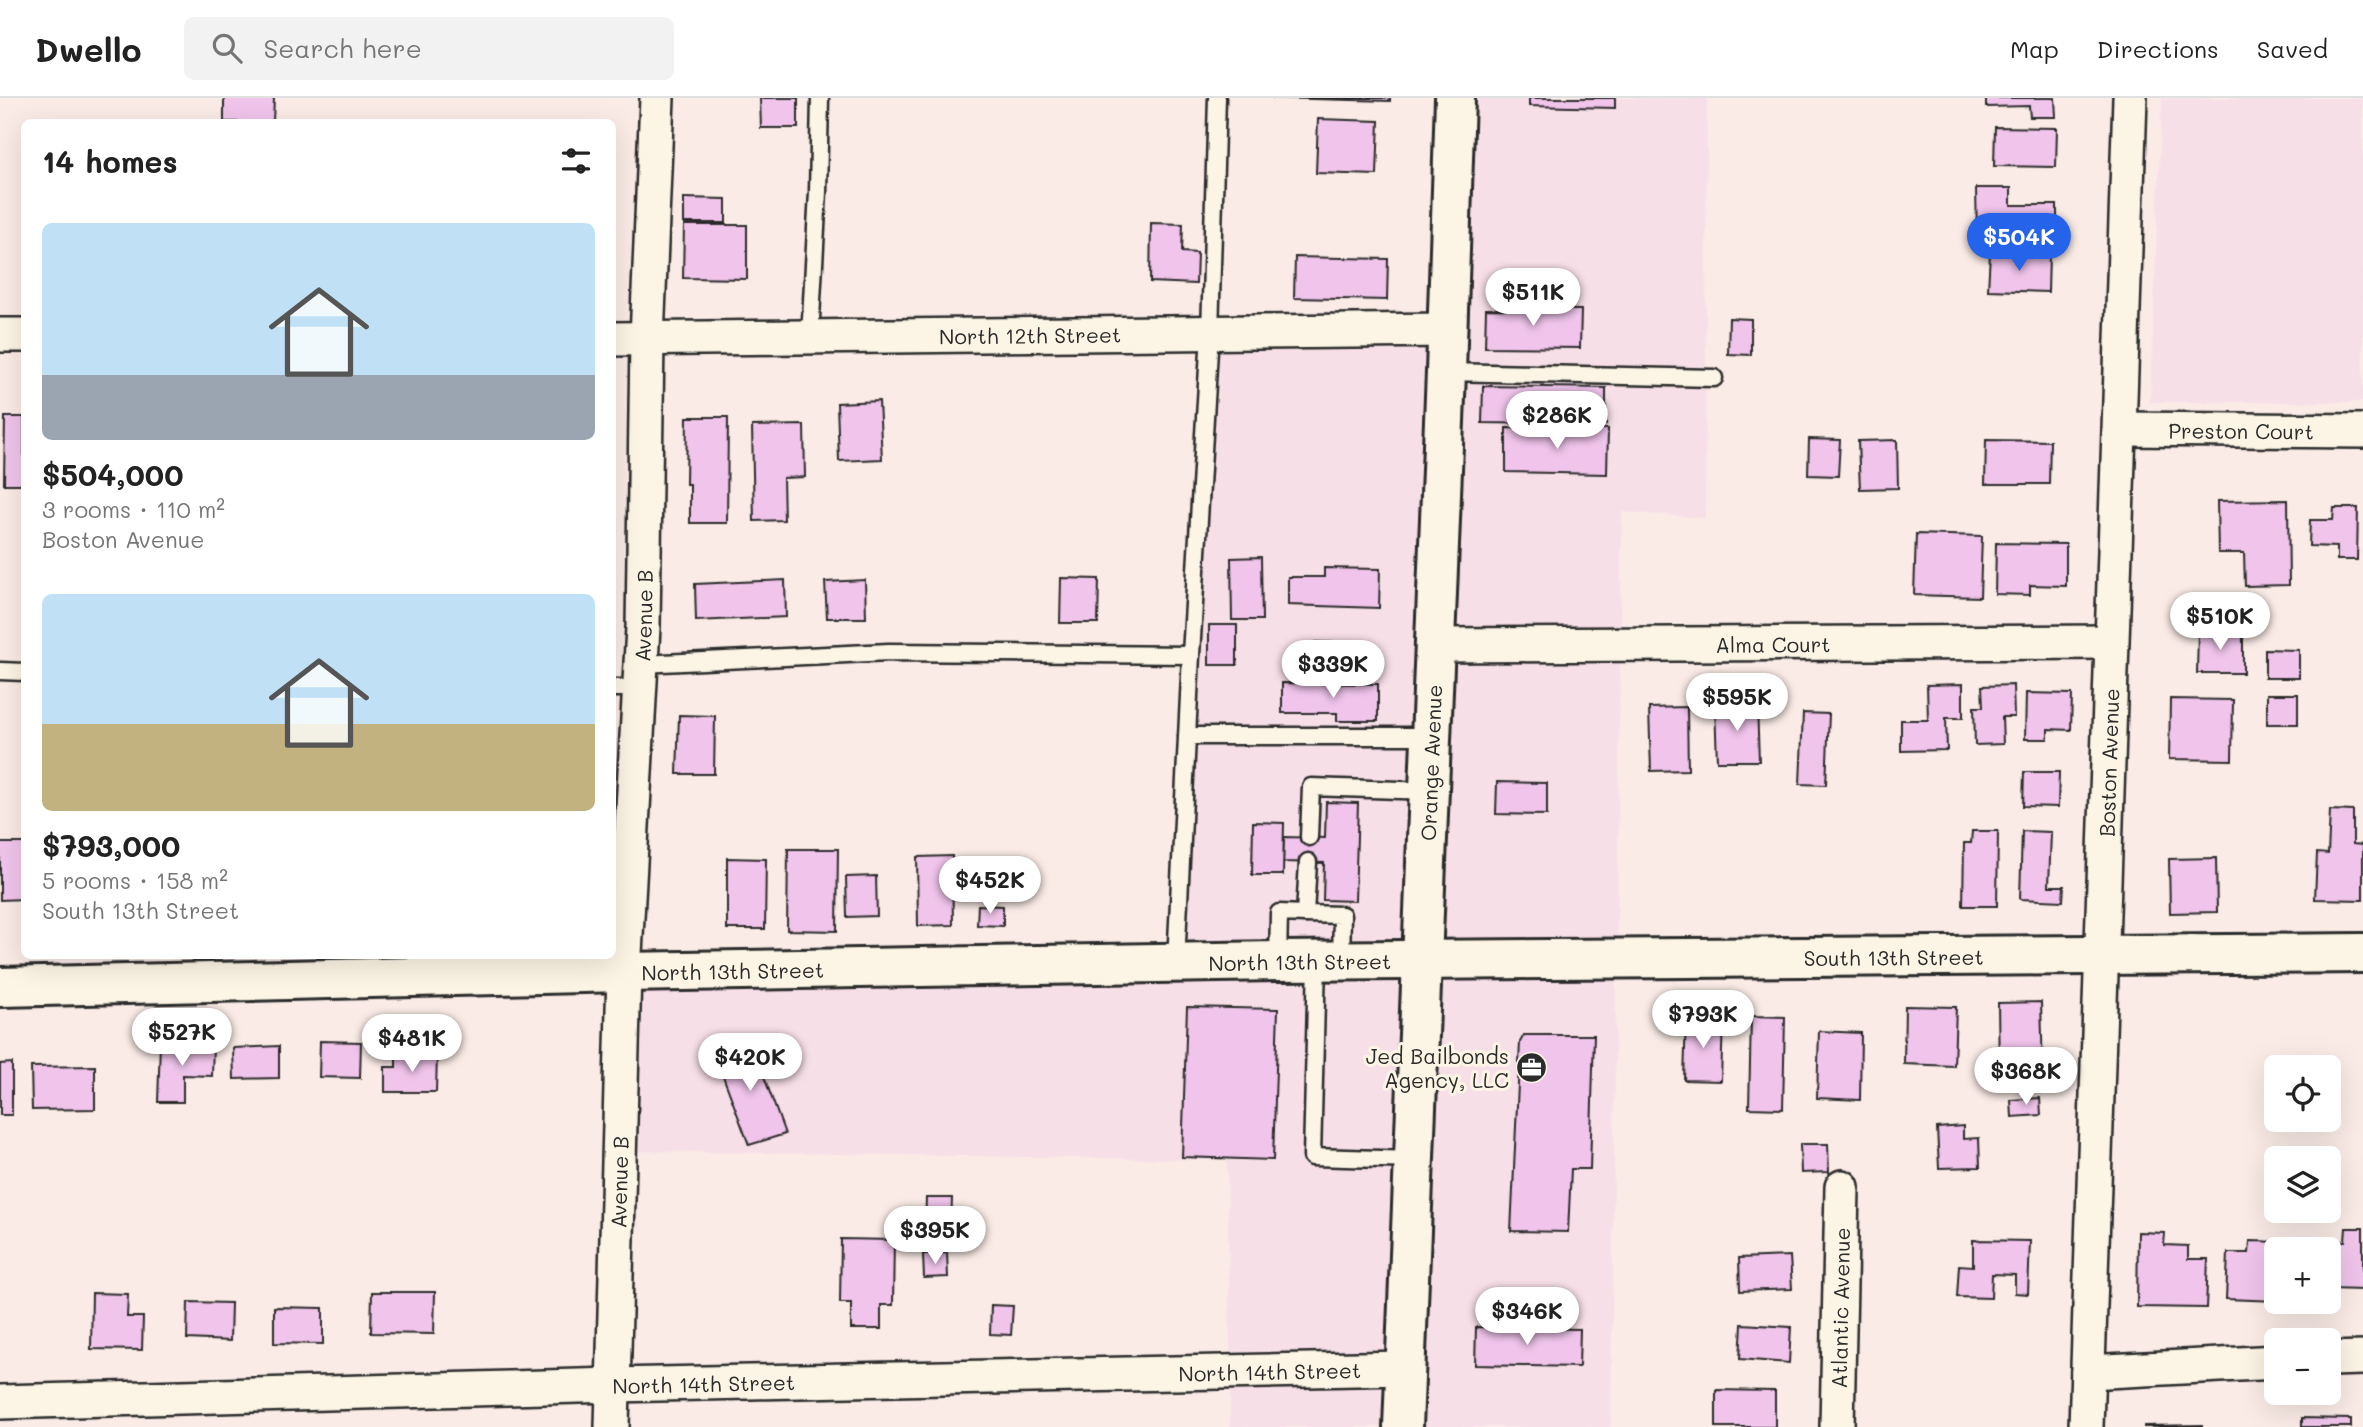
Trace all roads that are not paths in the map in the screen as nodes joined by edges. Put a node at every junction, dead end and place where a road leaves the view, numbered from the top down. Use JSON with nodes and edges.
{"nodes":[{"id":1,"x":657,"y":98,"type":"edge"},
{"id":2,"x":820,"y":98,"type":"edge"},
{"id":3,"x":1217,"y":98,"type":"edge"},
{"id":4,"x":1455,"y":98,"type":"edge"},
{"id":5,"x":2130,"y":98,"type":"edge"},
{"id":6,"x":1448,"y":330,"type":"junction"},
{"id":7,"x":1210,"y":333,"type":"junction"},
{"id":8,"x":0,"y":335,"type":"edge"},
{"id":9,"x":21,"y":335,"type":"edge"},
{"id":10,"x":810,"y":337,"type":"junction"},
{"id":11,"x":616,"y":338,"type":"edge"},
{"id":12,"x":647,"y":339,"type":"junction"},
{"id":13,"x":1446,"y":372,"type":"junction"},
{"id":14,"x":1714,"y":378,"type":"dead end"},
{"id":15,"x":2120,"y":429,"type":"junction"},
{"id":16,"x":2363,"y":432,"type":"edge"},
{"id":17,"x":2111,"y":642,"type":"junction"},
{"id":18,"x":1435,"y":645,"type":"junction"},
{"id":19,"x":1191,"y":655,"type":"junction"},
{"id":20,"x":0,"y":671,"type":"edge"},
{"id":21,"x":21,"y":672,"type":"edge"},
{"id":22,"x":631,"y":680,"type":"edge"},
{"id":23,"x":1186,"y":736,"type":"junction"},
{"id":24,"x":1431,"y":736,"type":"junction"},
{"id":25,"x":1430,"y":791,"type":"junction"},
{"id":26,"x":1309,"y":837,"type":"dead end"},
{"id":27,"x":1308,"y":863,"type":"dead end"},
{"id":28,"x":1305,"y":914,"type":"junction"},
{"id":29,"x":2363,"y":953,"type":"edge"},
{"id":30,"x":2102,"y":954,"type":"junction"},
{"id":31,"x":1423,"y":960,"type":"junction"},
{"id":32,"x":1278,"y":961,"type":"junction"},
{"id":33,"x":1329,"y":961,"type":"junction"},
{"id":34,"x":1176,"y":963,"type":"junction"},
{"id":35,"x":624,"y":972,"type":"junction"},
{"id":36,"x":0,"y":987,"type":"edge"},
{"id":37,"x":1415,"y":1160,"type":"junction"},
{"id":38,"x":1842,"y":1187,"type":"dead end"},
{"id":39,"x":2363,"y":1358,"type":"edge"},
{"id":40,"x":2341,"y":1359,"type":"edge"},
{"id":41,"x":2264,"y":1363,"type":"edge"},
{"id":42,"x":1405,"y":1368,"type":"junction"},
{"id":43,"x":2088,"y":1372,"type":"junction"},
{"id":44,"x":614,"y":1385,"type":"junction"},
{"id":45,"x":0,"y":1402,"type":"edge"},
{"id":46,"x":612,"y":1427,"type":"edge"},
{"id":47,"x":1403,"y":1427,"type":"edge"},
{"id":48,"x":1837,"y":1427,"type":"edge"},
{"id":49,"x":2086,"y":1427,"type":"edge"}],
"edges":[{"from":1,"to":12,"type":"street","name":"Avenue B"},
{"from":2,"to":10,"type":"lane"},
{"from":3,"to":7,"type":"lane"},
{"from":4,"to":6,"type":"street","name":"Orange Avenue"},
{"from":5,"to":15,"type":"street","name":"Boston Avenue"},
{"from":6,"to":7,"type":"street","name":"North 12th Street"},
{"from":6,"to":13,"type":"street","name":"Orange Avenue"},
{"from":7,"to":10,"type":"street","name":"North 12th Street"},
{"from":7,"to":19,"type":"lane"},
{"from":8,"to":9,"type":"street"},
{"from":10,"to":12,"type":"street","name":"North 12th Street"},
{"from":11,"to":12,"type":"street","name":"North 12th Street"},
{"from":12,"to":22,"type":"street","name":"Avenue B"},
{"from":13,"to":14,"type":"lane"},
{"from":13,"to":18,"type":"street","name":"Orange Avenue"},
{"from":15,"to":16,"type":"street","name":"Preston Court"},
{"from":15,"to":17,"type":"street","name":"Boston Avenue"},
{"from":17,"to":18,"type":"street","name":"Alma Court"},
{"from":17,"to":30,"type":"street","name":"Boston Avenue"},
{"from":18,"to":24,"type":"street","name":"Orange Avenue"},
{"from":19,"to":22,"type":"lane"},
{"from":19,"to":23,"type":"lane"},
{"from":20,"to":21,"type":"lane"},
{"from":22,"to":35,"type":"street","name":"Avenue B"},
{"from":23,"to":24,"type":"lane"},
{"from":23,"to":34,"type":"lane"},
{"from":24,"to":25,"type":"street","name":"Orange Avenue"},
{"from":25,"to":26,"type":"lane"},
{"from":25,"to":31,"type":"street","name":"Orange Avenue"},
{"from":27,"to":28,"type":"lane"},
{"from":28,"to":32,"type":"lane"},
{"from":28,"to":33,"type":"lane"},
{"from":29,"to":30,"type":"street","name":"South 13th Street"},
{"from":30,"to":31,"type":"street","name":"South 13th Street"},
{"from":30,"to":43,"type":"street","name":"Boston Avenue"},
{"from":31,"to":33,"type":"street","name":"North 13th Street"},
{"from":31,"to":37,"type":"street","name":"Orange Avenue"},
{"from":32,"to":33,"type":"street","name":"North 13th Street"},
{"from":32,"to":34,"type":"street","name":"North 13th Street"},
{"from":33,"to":37,"type":"lane"},
{"from":34,"to":35,"type":"street","name":"North 13th Street"},
{"from":35,"to":36,"type":"street","name":"North 13th Street"},
{"from":35,"to":44,"type":"street","name":"Avenue B"},
{"from":37,"to":42,"type":"street","name":"Orange Avenue"},
{"from":38,"to":48,"type":"street","name":"Atlantic Avenue"},
{"from":39,"to":40,"type":"street"},
{"from":41,"to":43,"type":"street"},
{"from":42,"to":44,"type":"street","name":"North 14th Street"},
{"from":42,"to":47,"type":"street","name":"Orange Avenue"},
{"from":43,"to":49,"type":"street","name":"Boston Avenue"},
{"from":44,"to":45,"type":"street","name":"North 14th Street"},
{"from":44,"to":46,"type":"street","name":"Avenue B"}]}
